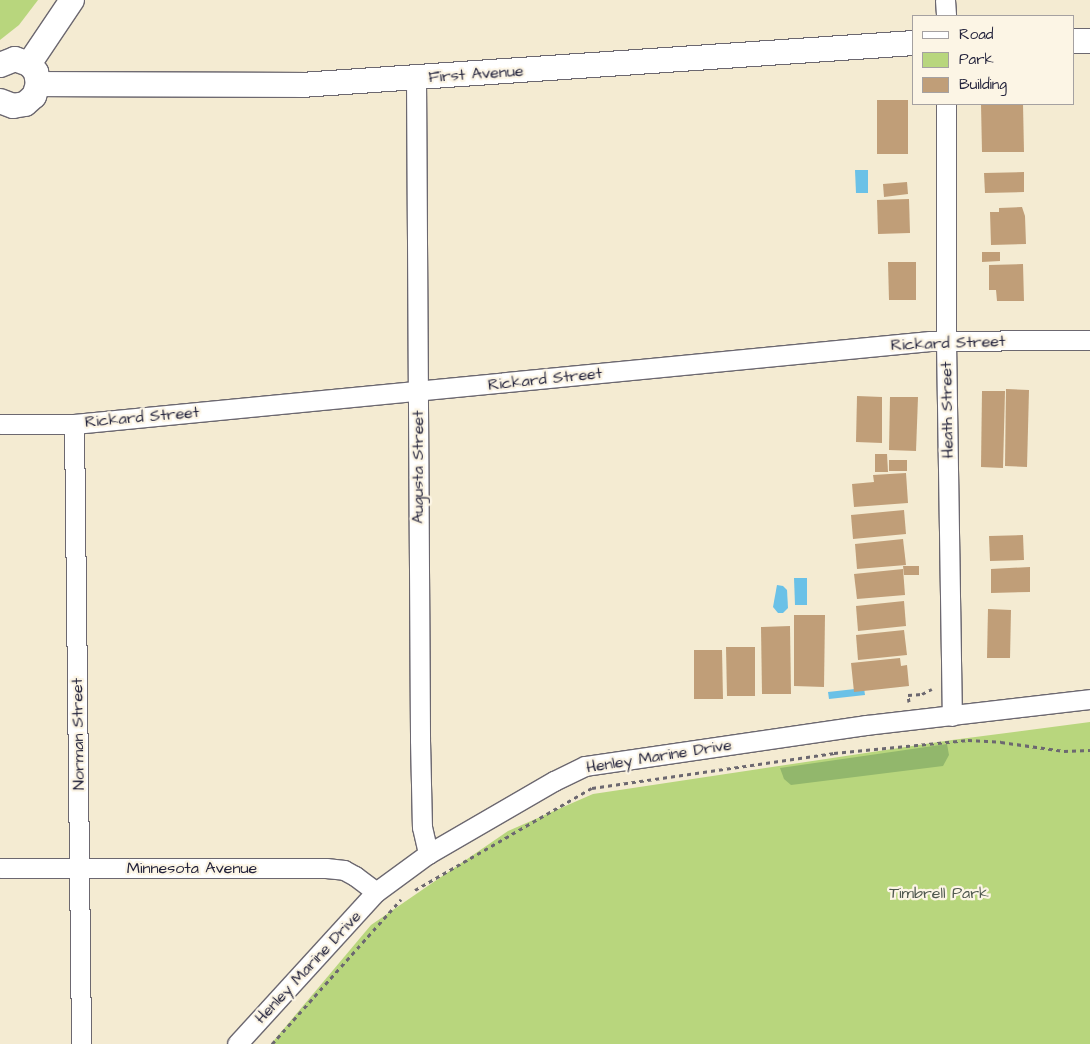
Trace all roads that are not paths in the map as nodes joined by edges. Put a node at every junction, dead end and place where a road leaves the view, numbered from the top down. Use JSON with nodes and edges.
{"nodes":[{"id":1,"x":72,"y":0,"type":"edge"},
{"id":2,"x":946,"y":0,"type":"edge"},
{"id":3,"x":946,"y":15,"type":"edge"},
{"id":4,"x":1075,"y":41,"type":"edge"},
{"id":5,"x":1090,"y":41,"type":"edge"},
{"id":6,"x":912,"y":43,"type":"edge"},
{"id":7,"x":0,"y":65,"type":"edge"},
{"id":8,"x":33,"y":74,"type":"junction"},
{"id":9,"x":416,"y":78,"type":"junction"},
{"id":10,"x":0,"y":102,"type":"edge"},
{"id":11,"x":946,"y":105,"type":"edge"},
{"id":12,"x":1090,"y":340,"type":"edge"},
{"id":13,"x":946,"y":342,"type":"junction"},
{"id":14,"x":418,"y":391,"type":"junction"},
{"id":15,"x":0,"y":424,"type":"edge"},
{"id":16,"x":74,"y":424,"type":"junction"},
{"id":17,"x":1090,"y":699,"type":"edge"},
{"id":18,"x":952,"y":716,"type":"junction"},
{"id":19,"x":428,"y":854,"type":"junction"},
{"id":20,"x":0,"y":868,"type":"edge"},
{"id":21,"x":80,"y":868,"type":"junction"},
{"id":22,"x":376,"y":892,"type":"junction"},
{"id":23,"x":81,"y":1044,"type":"edge"},
{"id":24,"x":237,"y":1044,"type":"edge"}],
"edges":[{"from":1,"to":8,"type":"street"},
{"from":2,"to":3,"type":"street"},
{"from":4,"to":5,"type":"street"},
{"from":6,"to":9,"type":"street","name":"First Avenue"},
{"from":7,"to":8,"type":"street","name":"First Avenue"},
{"from":8,"to":9,"type":"street","name":"First Avenue"},
{"from":8,"to":10,"type":"street"},
{"from":9,"to":14,"type":"street","name":"Augusta Street"},
{"from":11,"to":13,"type":"street","name":"Heath Street"},
{"from":12,"to":13,"type":"street","name":"Rickard Street"},
{"from":13,"to":14,"type":"street","name":"Rickard Street"},
{"from":13,"to":18,"type":"street","name":"Heath Street"},
{"from":14,"to":16,"type":"street","name":"Rickard Street"},
{"from":14,"to":19,"type":"street","name":"Augusta Street"},
{"from":15,"to":16,"type":"street","name":"Rickard Street"},
{"from":16,"to":21,"type":"street","name":"Norman Street"},
{"from":17,"to":18,"type":"street","name":"Henley Marine Drive"},
{"from":18,"to":19,"type":"street","name":"Henley Marine Drive"},
{"from":19,"to":22,"type":"street","name":"Henley Marine Drive"},
{"from":20,"to":21,"type":"street","name":"Minnesota Avenue"},
{"from":21,"to":22,"type":"street","name":"Minnesota Avenue"},
{"from":21,"to":23,"type":"street","name":"Norman Street"},
{"from":22,"to":24,"type":"street","name":"Henley Marine Drive"}]}
